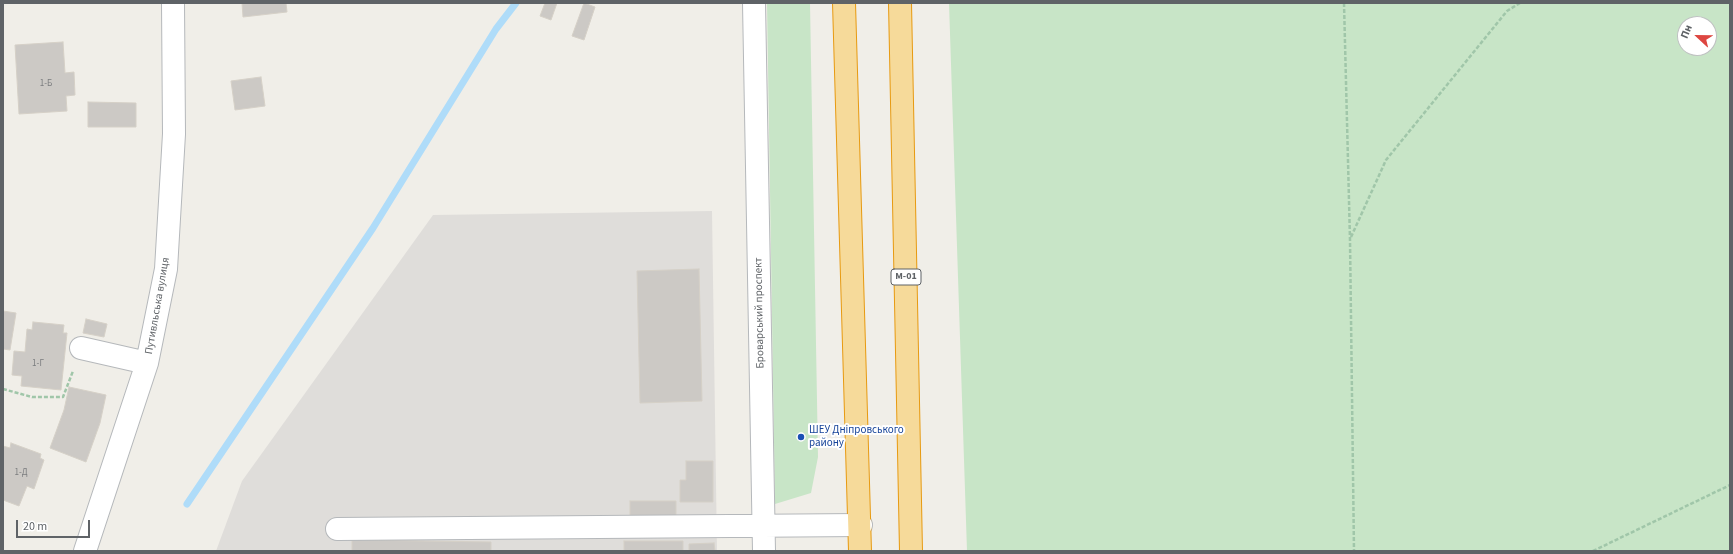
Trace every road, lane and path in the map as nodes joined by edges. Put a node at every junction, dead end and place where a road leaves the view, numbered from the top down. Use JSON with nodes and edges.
{"nodes":[{"id":1,"x":173,"y":3,"type":"edge"},
{"id":2,"x":754,"y":3,"type":"edge"},
{"id":3,"x":844,"y":3,"type":"edge"},
{"id":4,"x":900,"y":3,"type":"edge"},
{"id":5,"x":1344,"y":3,"type":"edge"},
{"id":6,"x":1520,"y":3,"type":"edge"},
{"id":7,"x":1350,"y":240,"type":"junction"},
{"id":8,"x":81,"y":348,"type":"joint"},
{"id":9,"x":147,"y":363,"type":"junction"},
{"id":10,"x":3,"y":389,"type":"edge"},
{"id":11,"x":1730,"y":485,"type":"edge"},
{"id":12,"x":861,"y":525,"type":"junction"},
{"id":13,"x":764,"y":526,"type":"junction"},
{"id":14,"x":337,"y":529,"type":"dead end"},
{"id":15,"x":84,"y":551,"type":"edge"},
{"id":16,"x":764,"y":551,"type":"edge"},
{"id":17,"x":860,"y":551,"type":"edge"},
{"id":18,"x":912,"y":551,"type":"edge"},
{"id":19,"x":1354,"y":551,"type":"edge"},
{"id":20,"x":1593,"y":551,"type":"edge"}],
"edges":[{"from":1,"to":9,"type":"street","name":"Путивльська вулиця"},
{"from":2,"to":13,"type":"street","name":"Броварський проспект"},
{"from":3,"to":12,"type":"highway"},
{"from":4,"to":18,"type":"highway","number":"М-01"},
{"from":5,"to":7,"type":"path"},
{"from":6,"to":7,"type":"path"},
{"from":7,"to":19,"type":"path"},
{"from":8,"to":9,"type":"street"},
{"from":8,"to":10,"type":"path"},
{"from":9,"to":15,"type":"street","name":"Путивльська вулиця"},
{"from":11,"to":20,"type":"path"},
{"from":12,"to":13,"type":"street"},
{"from":12,"to":17,"type":"highway"},
{"from":13,"to":14,"type":"street"},
{"from":13,"to":16,"type":"street","name":"Броварський проспект"}]}
